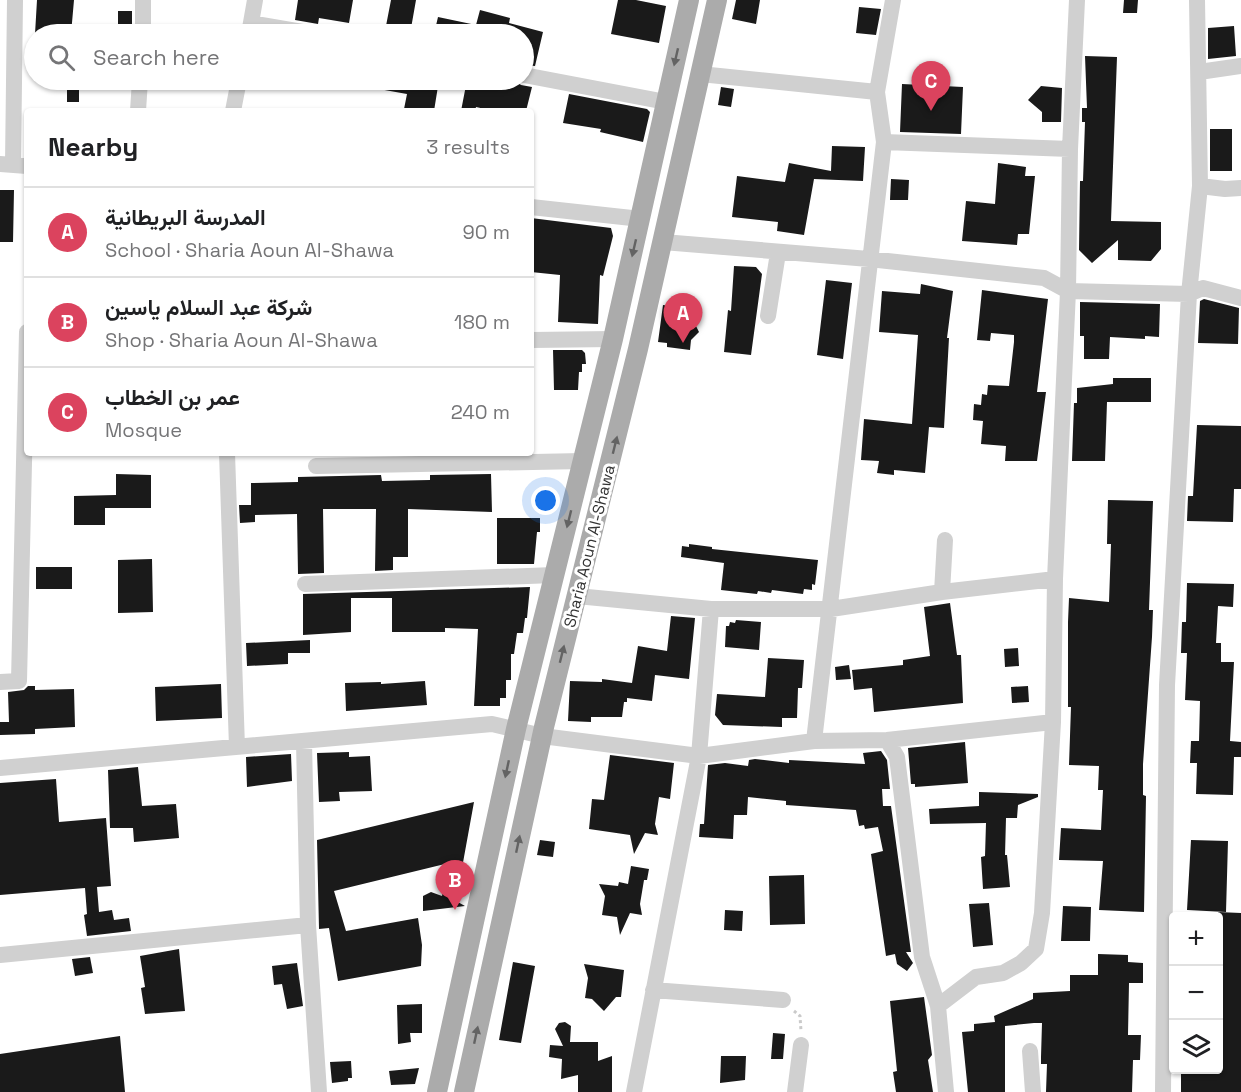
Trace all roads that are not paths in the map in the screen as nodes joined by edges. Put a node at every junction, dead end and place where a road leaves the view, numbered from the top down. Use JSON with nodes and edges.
{"nodes":[{"id":1,"x":15,"y":0,"type":"edge"},
{"id":2,"x":143,"y":0,"type":"edge"},
{"id":3,"x":255,"y":0,"type":"edge"},
{"id":4,"x":689,"y":0,"type":"edge"},
{"id":5,"x":717,"y":0,"type":"edge"},
{"id":6,"x":892,"y":0,"type":"edge"},
{"id":7,"x":1077,"y":0,"type":"edge"},
{"id":8,"x":1197,"y":0,"type":"edge"},
{"id":9,"x":142,"y":24,"type":"edge"},
{"id":10,"x":251,"y":24,"type":"edge"},
{"id":11,"x":1241,"y":66,"type":"edge"},
{"id":12,"x":1199,"y":72,"type":"junction"},
{"id":13,"x":700,"y":74,"type":"junction"},
{"id":14,"x":534,"y":77,"type":"edge"},
{"id":15,"x":139,"y":90,"type":"edge"},
{"id":16,"x":237,"y":90,"type":"edge"},
{"id":17,"x":877,"y":92,"type":"junction"},
{"id":18,"x":666,"y":102,"type":"junction"},
{"id":19,"x":138,"y":108,"type":"edge"},
{"id":20,"x":234,"y":108,"type":"edge"},
{"id":21,"x":884,"y":142,"type":"junction"},
{"id":22,"x":1070,"y":149,"type":"junction"},
{"id":23,"x":13,"y":165,"type":"edge"},
{"id":24,"x":1200,"y":186,"type":"junction"},
{"id":25,"x":1241,"y":188,"type":"edge"},
{"id":26,"x":534,"y":207,"type":"edge"},
{"id":27,"x":641,"y":219,"type":"junction"},
{"id":28,"x":663,"y":242,"type":"junction"},
{"id":29,"x":778,"y":253,"type":"junction"},
{"id":30,"x":869,"y":259,"type":"junction"},
{"id":31,"x":1068,"y":291,"type":"junction"},
{"id":32,"x":1188,"y":294,"type":"junction"},
{"id":33,"x":1241,"y":298,"type":"edge"},
{"id":34,"x":768,"y":316,"type":"dead end"},
{"id":35,"x":613,"y":339,"type":"junction"},
{"id":36,"x":534,"y":340,"type":"edge"},
{"id":37,"x":24,"y":456,"type":"edge"},
{"id":38,"x":227,"y":456,"type":"edge"},
{"id":39,"x":583,"y":460,"type":"junction"},
{"id":40,"x":316,"y":466,"type":"dead end"},
{"id":41,"x":945,"y":540,"type":"dead end"},
{"id":42,"x":554,"y":575,"type":"junction"},
{"id":43,"x":1055,"y":579,"type":"junction"},
{"id":44,"x":305,"y":584,"type":"dead end"},
{"id":45,"x":942,"y":592,"type":"junction"},
{"id":46,"x":577,"y":596,"type":"junction"},
{"id":47,"x":711,"y":609,"type":"junction"},
{"id":48,"x":831,"y":609,"type":"junction"},
{"id":49,"x":0,"y":682,"type":"edge"},
{"id":50,"x":1053,"y":722,"type":"junction"},
{"id":51,"x":516,"y":729,"type":"junction"},
{"id":52,"x":542,"y":736,"type":"junction"},
{"id":53,"x":887,"y":740,"type":"junction"},
{"id":54,"x":814,"y":741,"type":"junction"},
{"id":55,"x":304,"y":742,"type":"junction"},
{"id":56,"x":237,"y":747,"type":"junction"},
{"id":57,"x":699,"y":756,"type":"junction"},
{"id":58,"x":0,"y":768,"type":"edge"},
{"id":59,"x":308,"y":925,"type":"junction"},
{"id":60,"x":0,"y":955,"type":"edge"},
{"id":61,"x":653,"y":990,"type":"junction"},
{"id":62,"x":783,"y":1000,"type":"road end"},
{"id":63,"x":938,"y":1006,"type":"junction"},
{"id":64,"x":801,"y":1045,"type":"road end"},
{"id":65,"x":1030,"y":1051,"type":"dead end"},
{"id":66,"x":319,"y":1092,"type":"edge"},
{"id":67,"x":437,"y":1092,"type":"edge"},
{"id":68,"x":464,"y":1092,"type":"edge"},
{"id":69,"x":634,"y":1092,"type":"edge"},
{"id":70,"x":795,"y":1092,"type":"edge"},
{"id":71,"x":946,"y":1092,"type":"edge"},
{"id":72,"x":1034,"y":1092,"type":"edge"},
{"id":73,"x":1163,"y":1092,"type":"edge"}],
"edges":[{"from":1,"to":23,"type":"street"},
{"from":2,"to":9,"type":"street"},
{"from":3,"to":10,"type":"street"},
{"from":4,"to":18,"type":"main road","name":"Sharia Aoun Al-Shawa","one_way":true},
{"from":5,"to":13,"type":"main road","name":"Sharia Aoun Al-Shawa"},
{"from":6,"to":17,"type":"street"},
{"from":7,"to":22,"type":"street"},
{"from":8,"to":12,"type":"street"},
{"from":11,"to":12,"type":"street"},
{"from":12,"to":24,"type":"street"},
{"from":13,"to":17,"type":"street"},
{"from":13,"to":28,"type":"main road","name":"Sharia Aoun Al-Shawa"},
{"from":14,"to":18,"type":"street"},
{"from":15,"to":19,"type":"street"},
{"from":16,"to":20,"type":"street"},
{"from":17,"to":21,"type":"street"},
{"from":18,"to":27,"type":"main road","name":"Sharia Aoun Al-Shawa"},
{"from":21,"to":22,"type":"street"},
{"from":21,"to":30,"type":"street"},
{"from":22,"to":31,"type":"street"},
{"from":24,"to":25,"type":"street"},
{"from":24,"to":32,"type":"street"},
{"from":26,"to":27,"type":"street"},
{"from":27,"to":35,"type":"main road","name":"Sharia Aoun Al-Shawa","one_way":true},
{"from":28,"to":29,"type":"street"},
{"from":46,"to":28,"type":"main road","name":"Sharia Aoun Al-Shawa","one_way":true},
{"from":29,"to":30,"type":"street"},
{"from":29,"to":34,"type":"street"},
{"from":30,"to":31,"type":"street"},
{"from":30,"to":48,"type":"street"},
{"from":31,"to":32,"type":"street"},
{"from":31,"to":43,"type":"street"},
{"from":32,"to":33,"type":"street"},
{"from":32,"to":73,"type":"street"},
{"from":35,"to":36,"type":"street"},
{"from":35,"to":39,"type":"main road","name":"Sharia Aoun Al-Shawa"},
{"from":37,"to":49,"type":"street"},
{"from":38,"to":56,"type":"street"},
{"from":39,"to":40,"type":"street"},
{"from":39,"to":42,"type":"main road","name":"Sharia Aoun Al-Shawa","one_way":true},
{"from":41,"to":45,"type":"street"},
{"from":42,"to":44,"type":"street"},
{"from":42,"to":51,"type":"main road","name":"Sharia Aoun Al-Shawa"},
{"from":43,"to":45,"type":"street"},
{"from":43,"to":50,"type":"street"},
{"from":45,"to":48,"type":"street"},
{"from":46,"to":47,"type":"street"},
{"from":52,"to":46,"type":"main road","name":"Sharia Aoun Al-Shawa","one_way":true},
{"from":47,"to":48,"type":"street"},
{"from":47,"to":57,"type":"street"},
{"from":48,"to":54,"type":"street"},
{"from":50,"to":53,"type":"street"},
{"from":50,"to":63,"type":"street"},
{"from":51,"to":52,"type":"street"},
{"from":51,"to":55,"type":"street"},
{"from":51,"to":67,"type":"main road","name":"Sharia Aoun Al-Shawa","one_way":true},
{"from":52,"to":57,"type":"street"},
{"from":68,"to":52,"type":"main road","name":"Sharia Aoun Al-Shawa","one_way":true},
{"from":53,"to":54,"type":"street"},
{"from":53,"to":63,"type":"street"},
{"from":54,"to":57,"type":"street"},
{"from":55,"to":56,"type":"street"},
{"from":55,"to":59,"type":"street"},
{"from":56,"to":58,"type":"street"},
{"from":57,"to":61,"type":"street"},
{"from":59,"to":60,"type":"street"},
{"from":59,"to":66,"type":"street"},
{"from":61,"to":62,"type":"street"},
{"from":61,"to":69,"type":"street"},
{"from":63,"to":71,"type":"street"},
{"from":64,"to":70,"type":"street"},
{"from":65,"to":72,"type":"street"}]}
